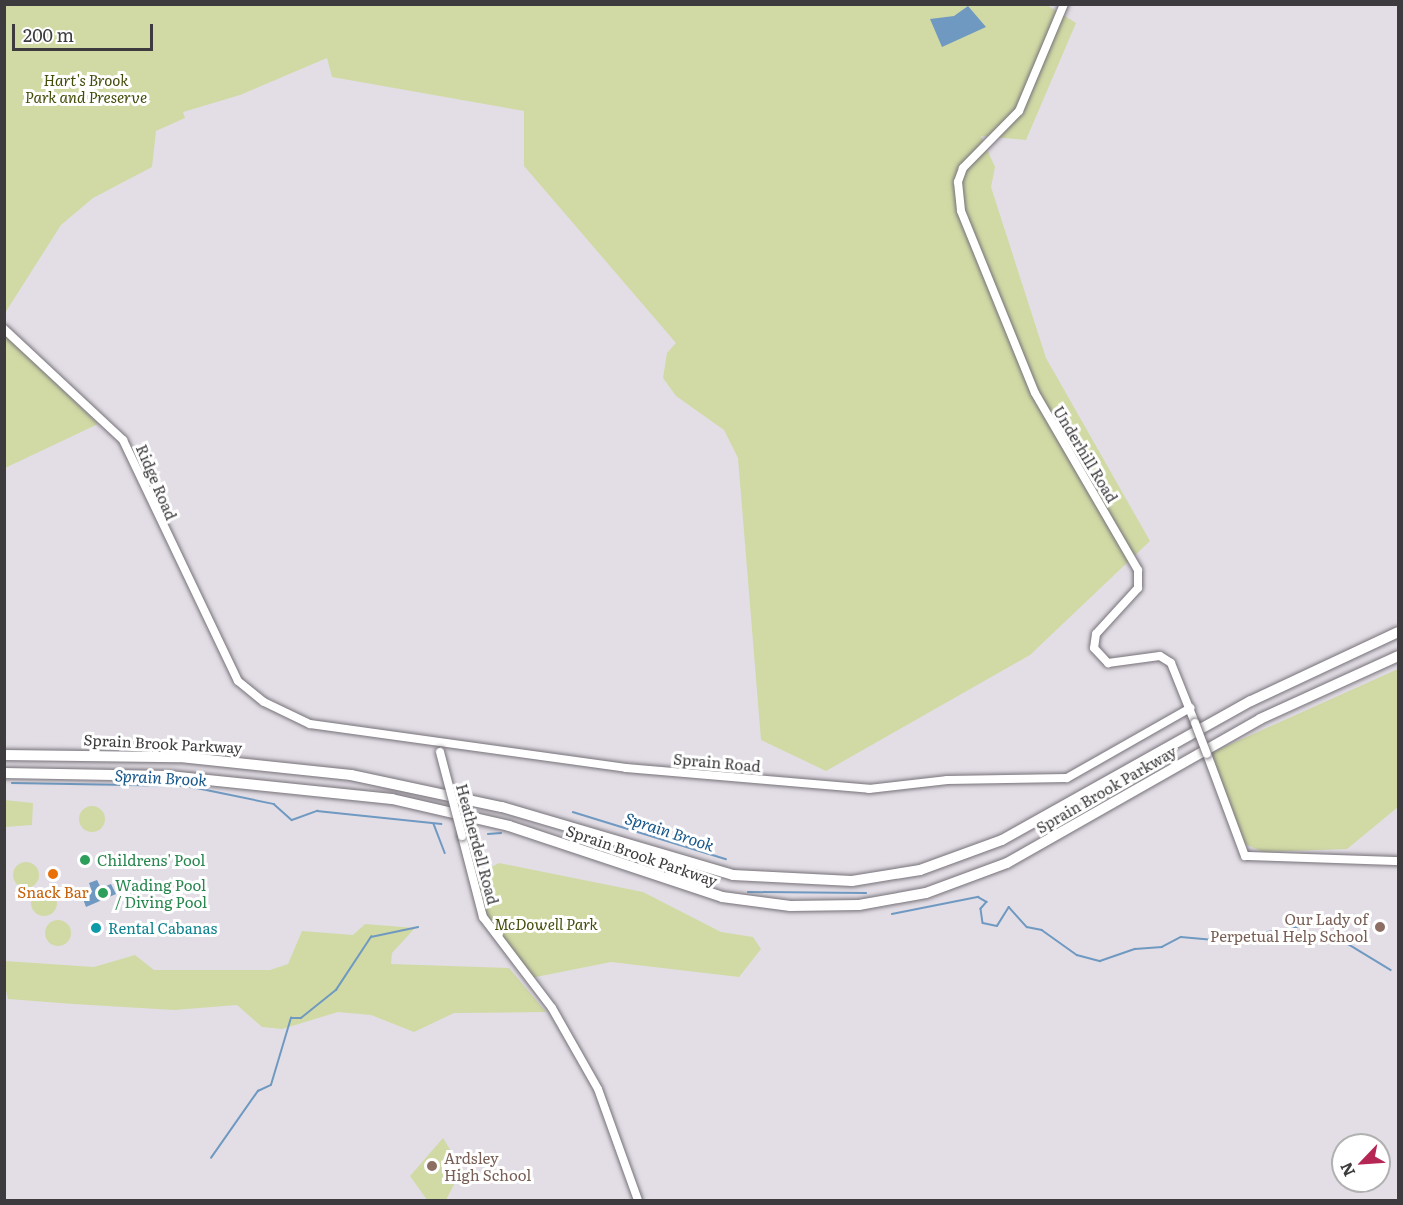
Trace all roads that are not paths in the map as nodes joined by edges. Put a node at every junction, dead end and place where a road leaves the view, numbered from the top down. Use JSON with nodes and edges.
{"nodes":[{"id":1,"x":1064,"y":4,"type":"edge"},
{"id":2,"x":4,"y":329,"type":"edge"},
{"id":3,"x":1398,"y":632,"type":"edge"},
{"id":4,"x":1398,"y":656,"type":"edge"},
{"id":5,"x":238,"y":681,"type":"joint"},
{"id":6,"x":1190,"y":708,"type":"junction"},
{"id":7,"x":438,"y":741,"type":"junction"},
{"id":8,"x":4,"y":754,"type":"edge"},
{"id":9,"x":4,"y":773,"type":"edge"},
{"id":10,"x":1398,"y":861,"type":"edge"},
{"id":11,"x":638,"y":1200,"type":"edge"}],
"edges":[{"from":1,"to":6,"type":"street","name":"Underhill Road"},
{"from":2,"to":5,"type":"street","name":"Ridge Road"},
{"from":3,"to":8,"type":"highway","name":"Sprain Brook Parkway"},
{"from":4,"to":9,"type":"highway","name":"Sprain Brook Parkway"},
{"from":5,"to":7,"type":"street","name":"Sprain Road"},
{"from":6,"to":7,"type":"street","name":"Sprain Road"},
{"from":6,"to":10,"type":"street","name":"Underhill Road","bridge":true},
{"from":7,"to":11,"type":"street","name":"Heatherdell Road","bridge":true}]}
